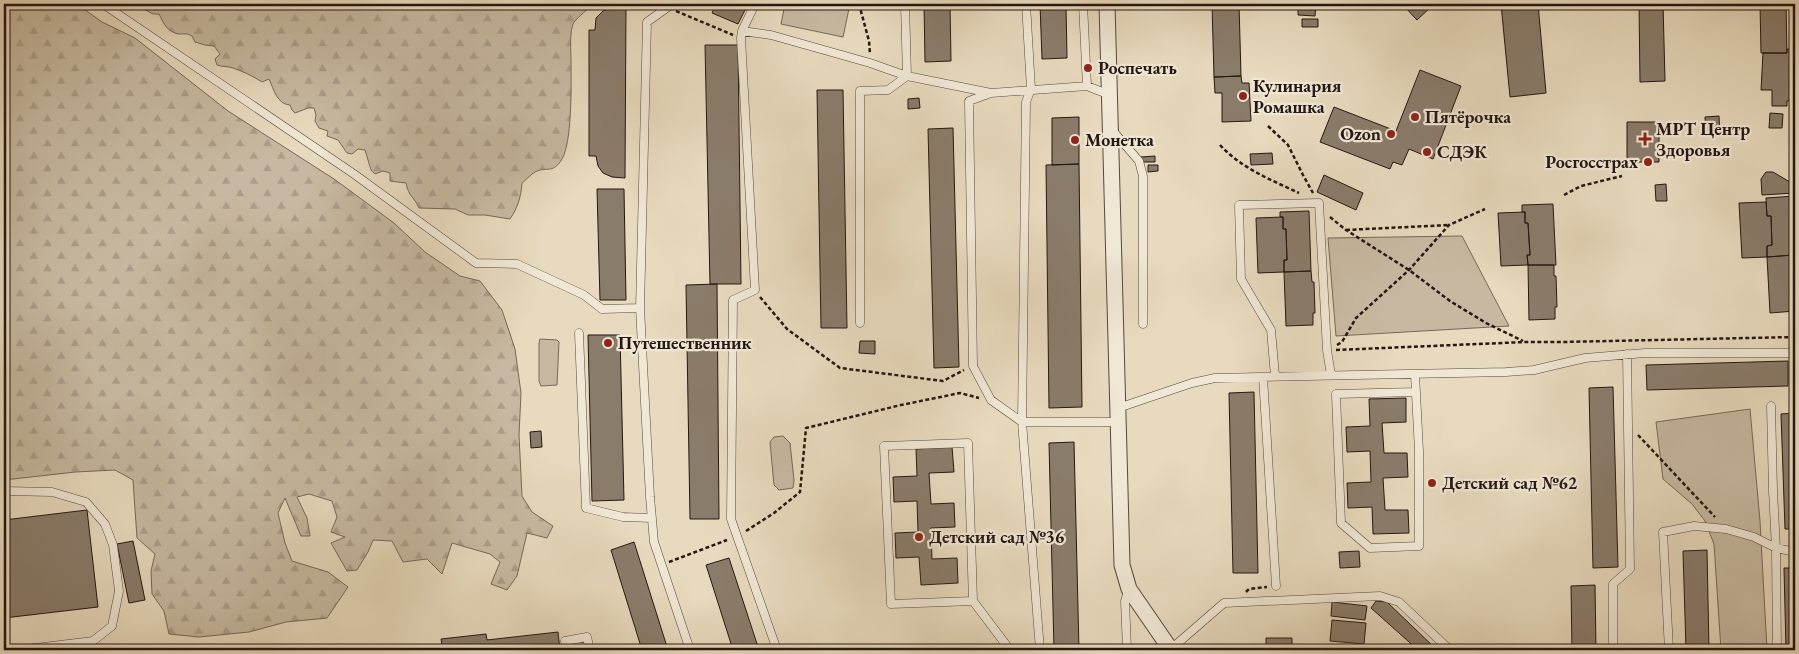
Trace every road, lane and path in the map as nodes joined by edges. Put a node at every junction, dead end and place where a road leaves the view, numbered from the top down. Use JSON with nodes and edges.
{"nodes":[{"id":1,"x":103,"y":4,"type":"edge"},
{"id":2,"x":669,"y":4,"type":"edge"},
{"id":3,"x":755,"y":4,"type":"edge"},
{"id":4,"x":859,"y":4,"type":"edge"},
{"id":5,"x":906,"y":4,"type":"edge"},
{"id":6,"x":1026,"y":4,"type":"edge"},
{"id":7,"x":1083,"y":4,"type":"edge"},
{"id":8,"x":1107,"y":4,"type":"edge"},
{"id":9,"x":679,"y":12,"type":"dead end"},
{"id":10,"x":742,"y":35,"type":"junction"},
{"id":11,"x":870,"y":63,"type":"junction"},
{"id":12,"x":907,"y":76,"type":"junction"},
{"id":13,"x":1087,"y":86,"type":"junction"},
{"id":14,"x":1031,"y":89,"type":"junction"},
{"id":15,"x":991,"y":93,"type":"junction"},
{"id":16,"x":1110,"y":95,"type":"junction"},
{"id":17,"x":1268,"y":126,"type":"dead end"},
{"id":18,"x":1110,"y":129,"type":"junction"},
{"id":19,"x":1220,"y":145,"type":"dead end"},
{"id":20,"x":1622,"y":176,"type":"dead end"},
{"id":21,"x":1564,"y":195,"type":"dead end"},
{"id":22,"x":1319,"y":203,"type":"junction"},
{"id":23,"x":1485,"y":209,"type":"dead end"},
{"id":24,"x":1449,"y":225,"type":"junction"},
{"id":25,"x":1346,"y":230,"type":"junction"},
{"id":26,"x":1409,"y":270,"type":"junction"},
{"id":27,"x":754,"y":290,"type":"junction"},
{"id":28,"x":640,"y":308,"type":"junction"},
{"id":29,"x":860,"y":323,"type":"dead end"},
{"id":30,"x":1143,"y":324,"type":"dead end"},
{"id":31,"x":579,"y":333,"type":"dead end"},
{"id":32,"x":1795,"y":337,"type":"edge"},
{"id":33,"x":1525,"y":342,"type":"junction"},
{"id":34,"x":1327,"y":350,"type":"junction"},
{"id":35,"x":1795,"y":353,"type":"edge"},
{"id":36,"x":1627,"y":354,"type":"junction"},
{"id":37,"x":973,"y":366,"type":"junction"},
{"id":38,"x":1415,"y":374,"type":"junction"},
{"id":39,"x":1331,"y":375,"type":"junction"},
{"id":40,"x":1263,"y":376,"type":"junction"},
{"id":41,"x":1275,"y":376,"type":"junction"},
{"id":42,"x":1416,"y":392,"type":"junction"},
{"id":43,"x":990,"y":400,"type":"junction"},
{"id":44,"x":1771,"y":406,"type":"dead end"},
{"id":45,"x":1118,"y":415,"type":"junction"},
{"id":46,"x":1022,"y":422,"type":"junction"},
{"id":47,"x":1627,"y":424,"type":"junction"},
{"id":48,"x":4,"y":491,"type":"edge"},
{"id":49,"x":652,"y":518,"type":"junction"},
{"id":50,"x":1726,"y":529,"type":"junction"},
{"id":51,"x":737,"y":536,"type":"junction"},
{"id":52,"x":1776,"y":548,"type":"junction"},
{"id":53,"x":1795,"y":552,"type":"edge"},
{"id":54,"x":661,"y":565,"type":"junction"},
{"id":55,"x":1276,"y":586,"type":"dead end"},
{"id":56,"x":1129,"y":589,"type":"junction"},
{"id":57,"x":973,"y":601,"type":"junction"},
{"id":58,"x":93,"y":641,"type":"junction"},
{"id":59,"x":19,"y":650,"type":"edge"},
{"id":60,"x":94,"y":650,"type":"edge"},
{"id":61,"x":567,"y":650,"type":"edge"},
{"id":62,"x":590,"y":650,"type":"edge"},
{"id":63,"x":690,"y":650,"type":"edge"},
{"id":64,"x":777,"y":650,"type":"edge"},
{"id":65,"x":1010,"y":650,"type":"edge"},
{"id":66,"x":1040,"y":650,"type":"edge"},
{"id":67,"x":1127,"y":650,"type":"edge"},
{"id":68,"x":1171,"y":650,"type":"edge"},
{"id":69,"x":1450,"y":650,"type":"edge"},
{"id":70,"x":1613,"y":650,"type":"edge"},
{"id":71,"x":1669,"y":650,"type":"edge"},
{"id":72,"x":1777,"y":650,"type":"edge"}],
"edges":[{"from":1,"to":28,"type":"lane"},
{"from":2,"to":28,"type":"lane"},
{"from":3,"to":10,"type":"lane"},
{"from":4,"to":11,"type":"path"},
{"from":5,"to":12,"type":"lane"},
{"from":6,"to":14,"type":"lane"},
{"from":7,"to":13,"type":"lane"},
{"from":8,"to":16,"type":"street"},
{"from":9,"to":10,"type":"path"},
{"from":10,"to":11,"type":"lane"},
{"from":10,"to":27,"type":"lane"},
{"from":11,"to":12,"type":"lane"},
{"from":12,"to":15,"type":"lane"},
{"from":12,"to":29,"type":"lane"},
{"from":13,"to":14,"type":"lane"},
{"from":13,"to":16,"type":"lane"},
{"from":14,"to":15,"type":"lane"},
{"from":14,"to":46,"type":"lane"},
{"from":15,"to":37,"type":"lane"},
{"from":16,"to":18,"type":"street"},
{"from":17,"to":22,"type":"path"},
{"from":18,"to":30,"type":"lane"},
{"from":18,"to":45,"type":"street"},
{"from":19,"to":22,"type":"path"},
{"from":20,"to":21,"type":"path"},
{"from":22,"to":25,"type":"path"},
{"from":22,"to":34,"type":"lane"},
{"from":22,"to":41,"type":"lane"},
{"from":23,"to":24,"type":"path"},
{"from":24,"to":25,"type":"path"},
{"from":24,"to":26,"type":"path"},
{"from":25,"to":26,"type":"path"},
{"from":26,"to":33,"type":"path"},
{"from":26,"to":34,"type":"path"},
{"from":27,"to":37,"type":"path"},
{"from":27,"to":51,"type":"lane"},
{"from":28,"to":49,"type":"lane"},
{"from":31,"to":49,"type":"lane"},
{"from":32,"to":33,"type":"path"},
{"from":33,"to":34,"type":"path"},
{"from":34,"to":39,"type":"lane"},
{"from":35,"to":36,"type":"lane"},
{"from":36,"to":38,"type":"lane"},
{"from":36,"to":47,"type":"lane"},
{"from":37,"to":43,"type":"lane"},
{"from":38,"to":39,"type":"lane"},
{"from":38,"to":42,"type":"lane"},
{"from":39,"to":41,"type":"lane"},
{"from":40,"to":41,"type":"lane"},
{"from":40,"to":45,"type":"lane"},
{"from":40,"to":55,"type":"lane"},
{"from":42,"to":42,"type":"lane"},
{"from":43,"to":46,"type":"lane"},
{"from":43,"to":51,"type":"path"},
{"from":44,"to":52,"type":"lane"},
{"from":45,"to":46,"type":"lane"},
{"from":45,"to":56,"type":"street"},
{"from":46,"to":66,"type":"lane"},
{"from":47,"to":50,"type":"path"},
{"from":47,"to":70,"type":"lane"},
{"from":48,"to":58,"type":"lane"},
{"from":49,"to":54,"type":"lane"},
{"from":50,"to":52,"type":"lane"},
{"from":50,"to":71,"type":"lane"},
{"from":51,"to":54,"type":"path"},
{"from":51,"to":64,"type":"lane"},
{"from":52,"to":53,"type":"lane"},
{"from":52,"to":72,"type":"lane"},
{"from":54,"to":63,"type":"lane"},
{"from":56,"to":67,"type":"lane"},
{"from":56,"to":68,"type":"street"},
{"from":57,"to":57,"type":"lane"},
{"from":57,"to":65,"type":"lane"},
{"from":58,"to":59,"type":"lane"},
{"from":58,"to":60,"type":"lane"},
{"from":61,"to":62,"type":"lane"},
{"from":68,"to":69,"type":"lane"}]}
